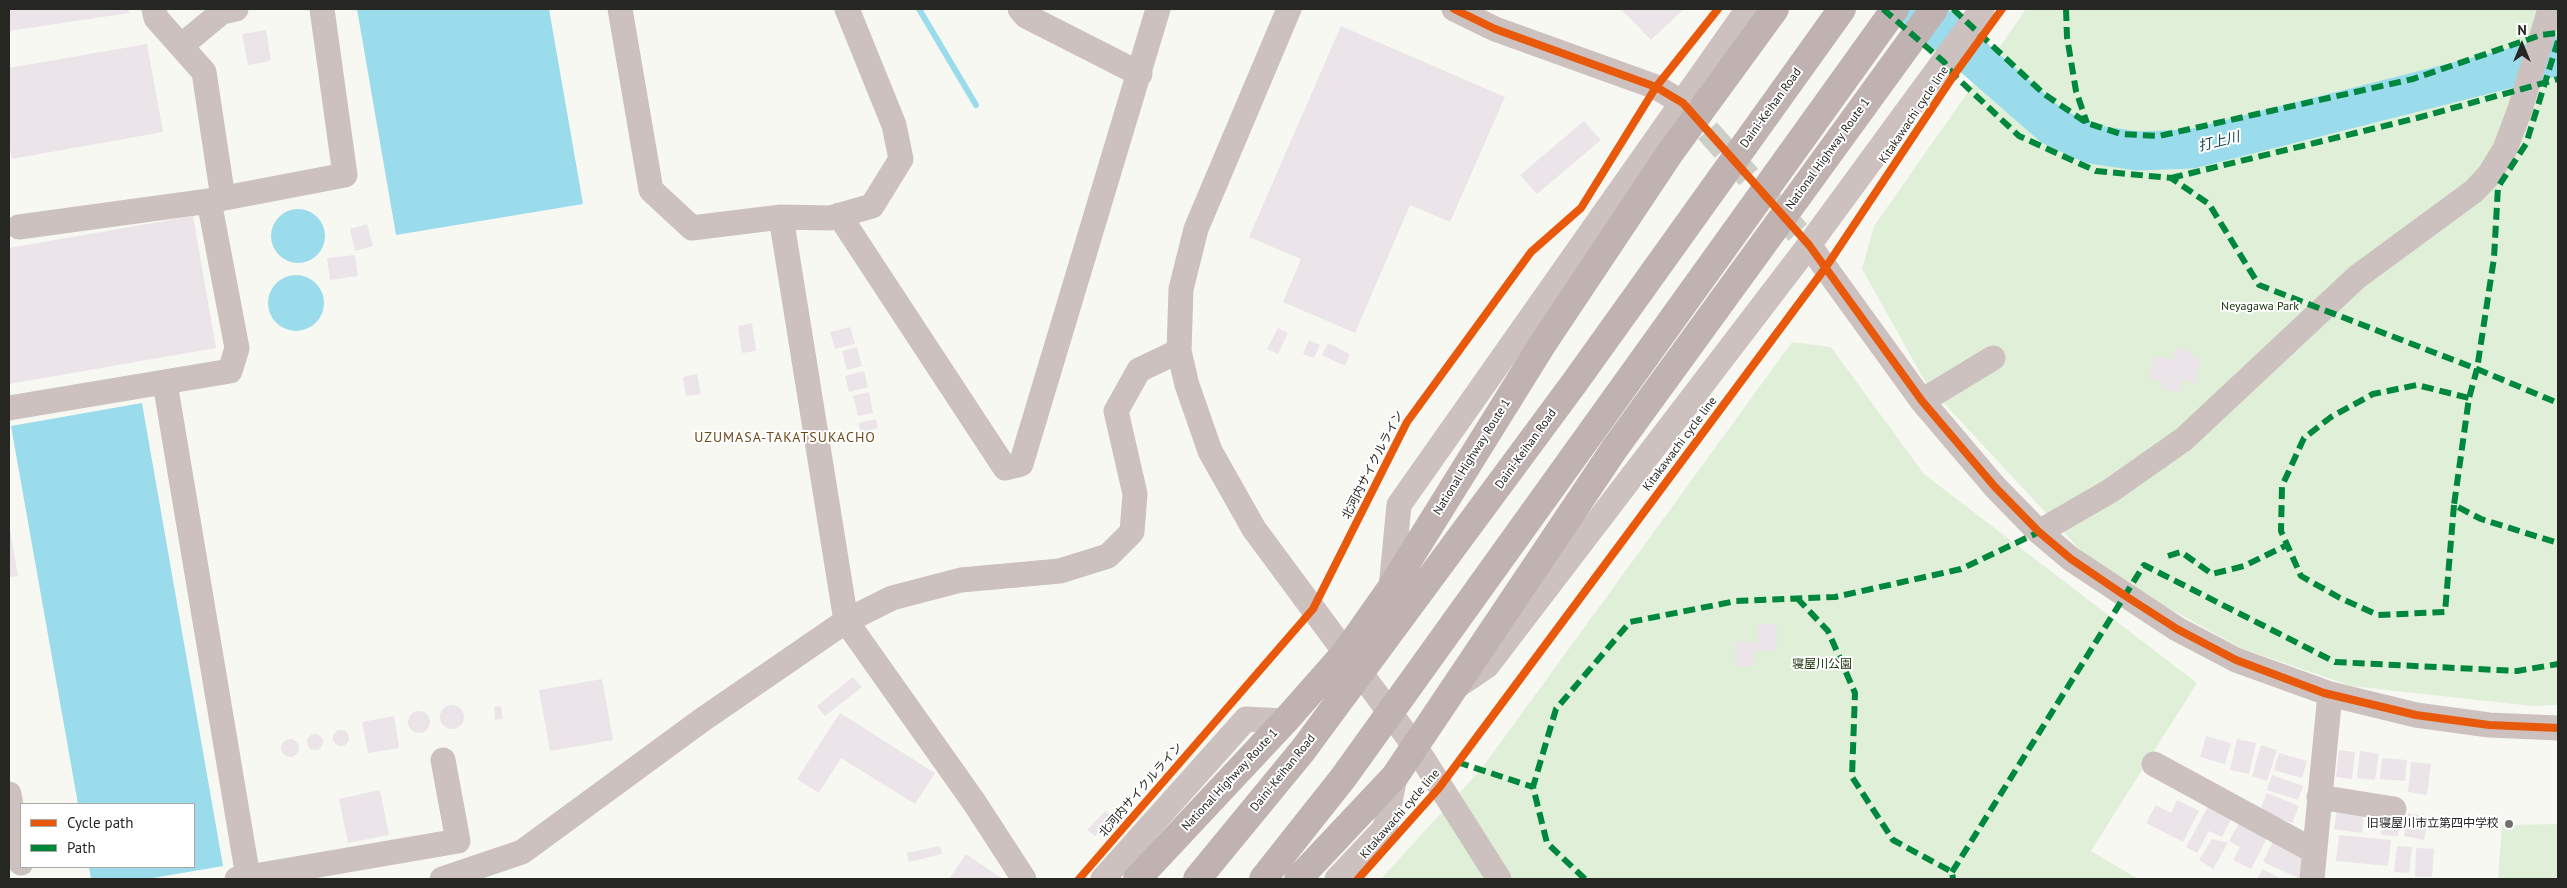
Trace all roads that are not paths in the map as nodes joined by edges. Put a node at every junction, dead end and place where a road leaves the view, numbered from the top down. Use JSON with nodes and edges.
{"nodes":[{"id":1,"x":154,"y":9,"type":"edge"},
{"id":2,"x":236,"y":9,"type":"edge"},
{"id":3,"x":322,"y":9,"type":"edge"},
{"id":4,"x":620,"y":9,"type":"edge"},
{"id":5,"x":847,"y":9,"type":"edge"},
{"id":6,"x":1020,"y":9,"type":"edge"},
{"id":7,"x":1158,"y":9,"type":"edge"},
{"id":8,"x":1289,"y":9,"type":"edge"},
{"id":9,"x":1454,"y":9,"type":"edge"},
{"id":10,"x":1748,"y":9,"type":"edge"},
{"id":11,"x":1775,"y":9,"type":"edge"},
{"id":12,"x":1842,"y":9,"type":"edge"},
{"id":13,"x":1895,"y":9,"type":"edge"},
{"id":14,"x":1934,"y":9,"type":"edge"},
{"id":15,"x":1982,"y":9,"type":"edge"},
{"id":16,"x":2550,"y":9,"type":"edge"},
{"id":17,"x":181,"y":46,"type":"junction"},
{"id":18,"x":1140,"y":74,"type":"junction"},
{"id":19,"x":1683,"y":103,"type":"junction"},
{"id":20,"x":216,"y":199,"type":"junction"},
{"id":21,"x":838,"y":215,"type":"junction"},
{"id":22,"x":781,"y":217,"type":"junction"},
{"id":23,"x":19,"y":227,"type":"dead end"},
{"id":24,"x":1809,"y":245,"type":"junction"},
{"id":25,"x":1179,"y":351,"type":"junction"},
{"id":26,"x":1993,"y":358,"type":"dead end"},
{"id":27,"x":165,"y":383,"type":"junction"},
{"id":28,"x":1922,"y":401,"type":"junction"},
{"id":29,"x":9,"y":408,"type":"edge"},
{"id":30,"x":2039,"y":532,"type":"junction"},
{"id":31,"x":1391,"y":588,"type":"junction"},
{"id":32,"x":846,"y":620,"type":"junction"},
{"id":33,"x":1346,"y":652,"type":"junction"},
{"id":34,"x":1454,"y":689,"type":"junction"},
{"id":35,"x":2330,"y":694,"type":"junction"},
{"id":36,"x":1285,"y":721,"type":"junction"},
{"id":37,"x":2558,"y":728,"type":"edge"},
{"id":38,"x":1416,"y":748,"type":"junction"},
{"id":39,"x":443,"y":760,"type":"dead end"},
{"id":40,"x":2154,"y":764,"type":"dead end"},
{"id":41,"x":1395,"y":776,"type":"junction"},
{"id":42,"x":9,"y":794,"type":"edge"},
{"id":43,"x":2320,"y":797,"type":"junction"},
{"id":44,"x":2394,"y":809,"type":"dead end"},
{"id":45,"x":2314,"y":850,"type":"junction"},
{"id":46,"x":20,"y":857,"type":"edge"},
{"id":47,"x":242,"y":878,"type":"edge"},
{"id":48,"x":442,"y":879,"type":"edge"},
{"id":49,"x":1024,"y":879,"type":"edge"},
{"id":50,"x":1103,"y":879,"type":"edge"},
{"id":51,"x":1136,"y":879,"type":"edge"},
{"id":52,"x":1197,"y":879,"type":"edge"},
{"id":53,"x":1263,"y":879,"type":"edge"},
{"id":54,"x":1298,"y":879,"type":"edge"},
{"id":55,"x":1337,"y":879,"type":"edge"},
{"id":56,"x":1499,"y":879,"type":"edge"},
{"id":57,"x":2312,"y":879,"type":"edge"}],
"edges":[{"from":1,"to":17,"type":"street"},
{"from":2,"to":17,"type":"street"},
{"from":3,"to":20,"type":"street"},
{"from":4,"to":22,"type":"street"},
{"from":5,"to":21,"type":"street"},
{"from":6,"to":18,"type":"street"},
{"from":7,"to":18,"type":"street"},
{"from":8,"to":25,"type":"street"},
{"from":9,"to":19,"type":"street"},
{"from":10,"to":19,"type":"street"},
{"from":11,"to":31,"type":"highway","name":"National Highway Route 1"},
{"from":12,"to":52,"type":"highway","name":"Daini-Keihan Road"},
{"from":13,"to":53,"type":"highway"},
{"from":14,"to":34,"type":"highway","name":"National Highway Route 1"},
{"from":15,"to":24,"type":"street"},
{"from":16,"to":30,"type":"street"},
{"from":17,"to":20,"type":"street"},
{"from":18,"to":21,"type":"street"},
{"from":19,"to":31,"type":"street"},
{"from":20,"to":23,"type":"street"},
{"from":20,"to":27,"type":"street"},
{"from":21,"to":22,"type":"street"},
{"from":22,"to":32,"type":"street"},
{"from":24,"to":28,"type":"street"},
{"from":24,"to":34,"type":"street"},
{"from":25,"to":32,"type":"street"},
{"from":25,"to":33,"type":"street"},
{"from":26,"to":28,"type":"street"},
{"from":27,"to":29,"type":"street"},
{"from":27,"to":47,"type":"street"},
{"from":28,"to":30,"type":"street"},
{"from":30,"to":35,"type":"street"},
{"from":31,"to":33,"type":"highway","name":"National Highway Route 1"},
{"from":32,"to":48,"type":"street"},
{"from":32,"to":49,"type":"street"},
{"from":33,"to":36,"type":"highway","name":"National Highway Route 1"},
{"from":33,"to":38,"type":"street"},
{"from":34,"to":38,"type":"highway","name":"National Highway Route 1"},
{"from":35,"to":37,"type":"street"},
{"from":35,"to":43,"type":"street"},
{"from":36,"to":50,"type":"street"},
{"from":36,"to":51,"type":"highway","name":"National Highway Route 1"},
{"from":38,"to":41,"type":"highway","name":"National Highway Route 1"},
{"from":38,"to":56,"type":"street"},
{"from":39,"to":47,"type":"street"},
{"from":40,"to":45,"type":"street"},
{"from":41,"to":54,"type":"highway","name":"National Highway Route 1"},
{"from":41,"to":55,"type":"street"},
{"from":42,"to":46,"type":"street"},
{"from":43,"to":44,"type":"street"},
{"from":43,"to":45,"type":"street"},
{"from":45,"to":57,"type":"street"}]}
